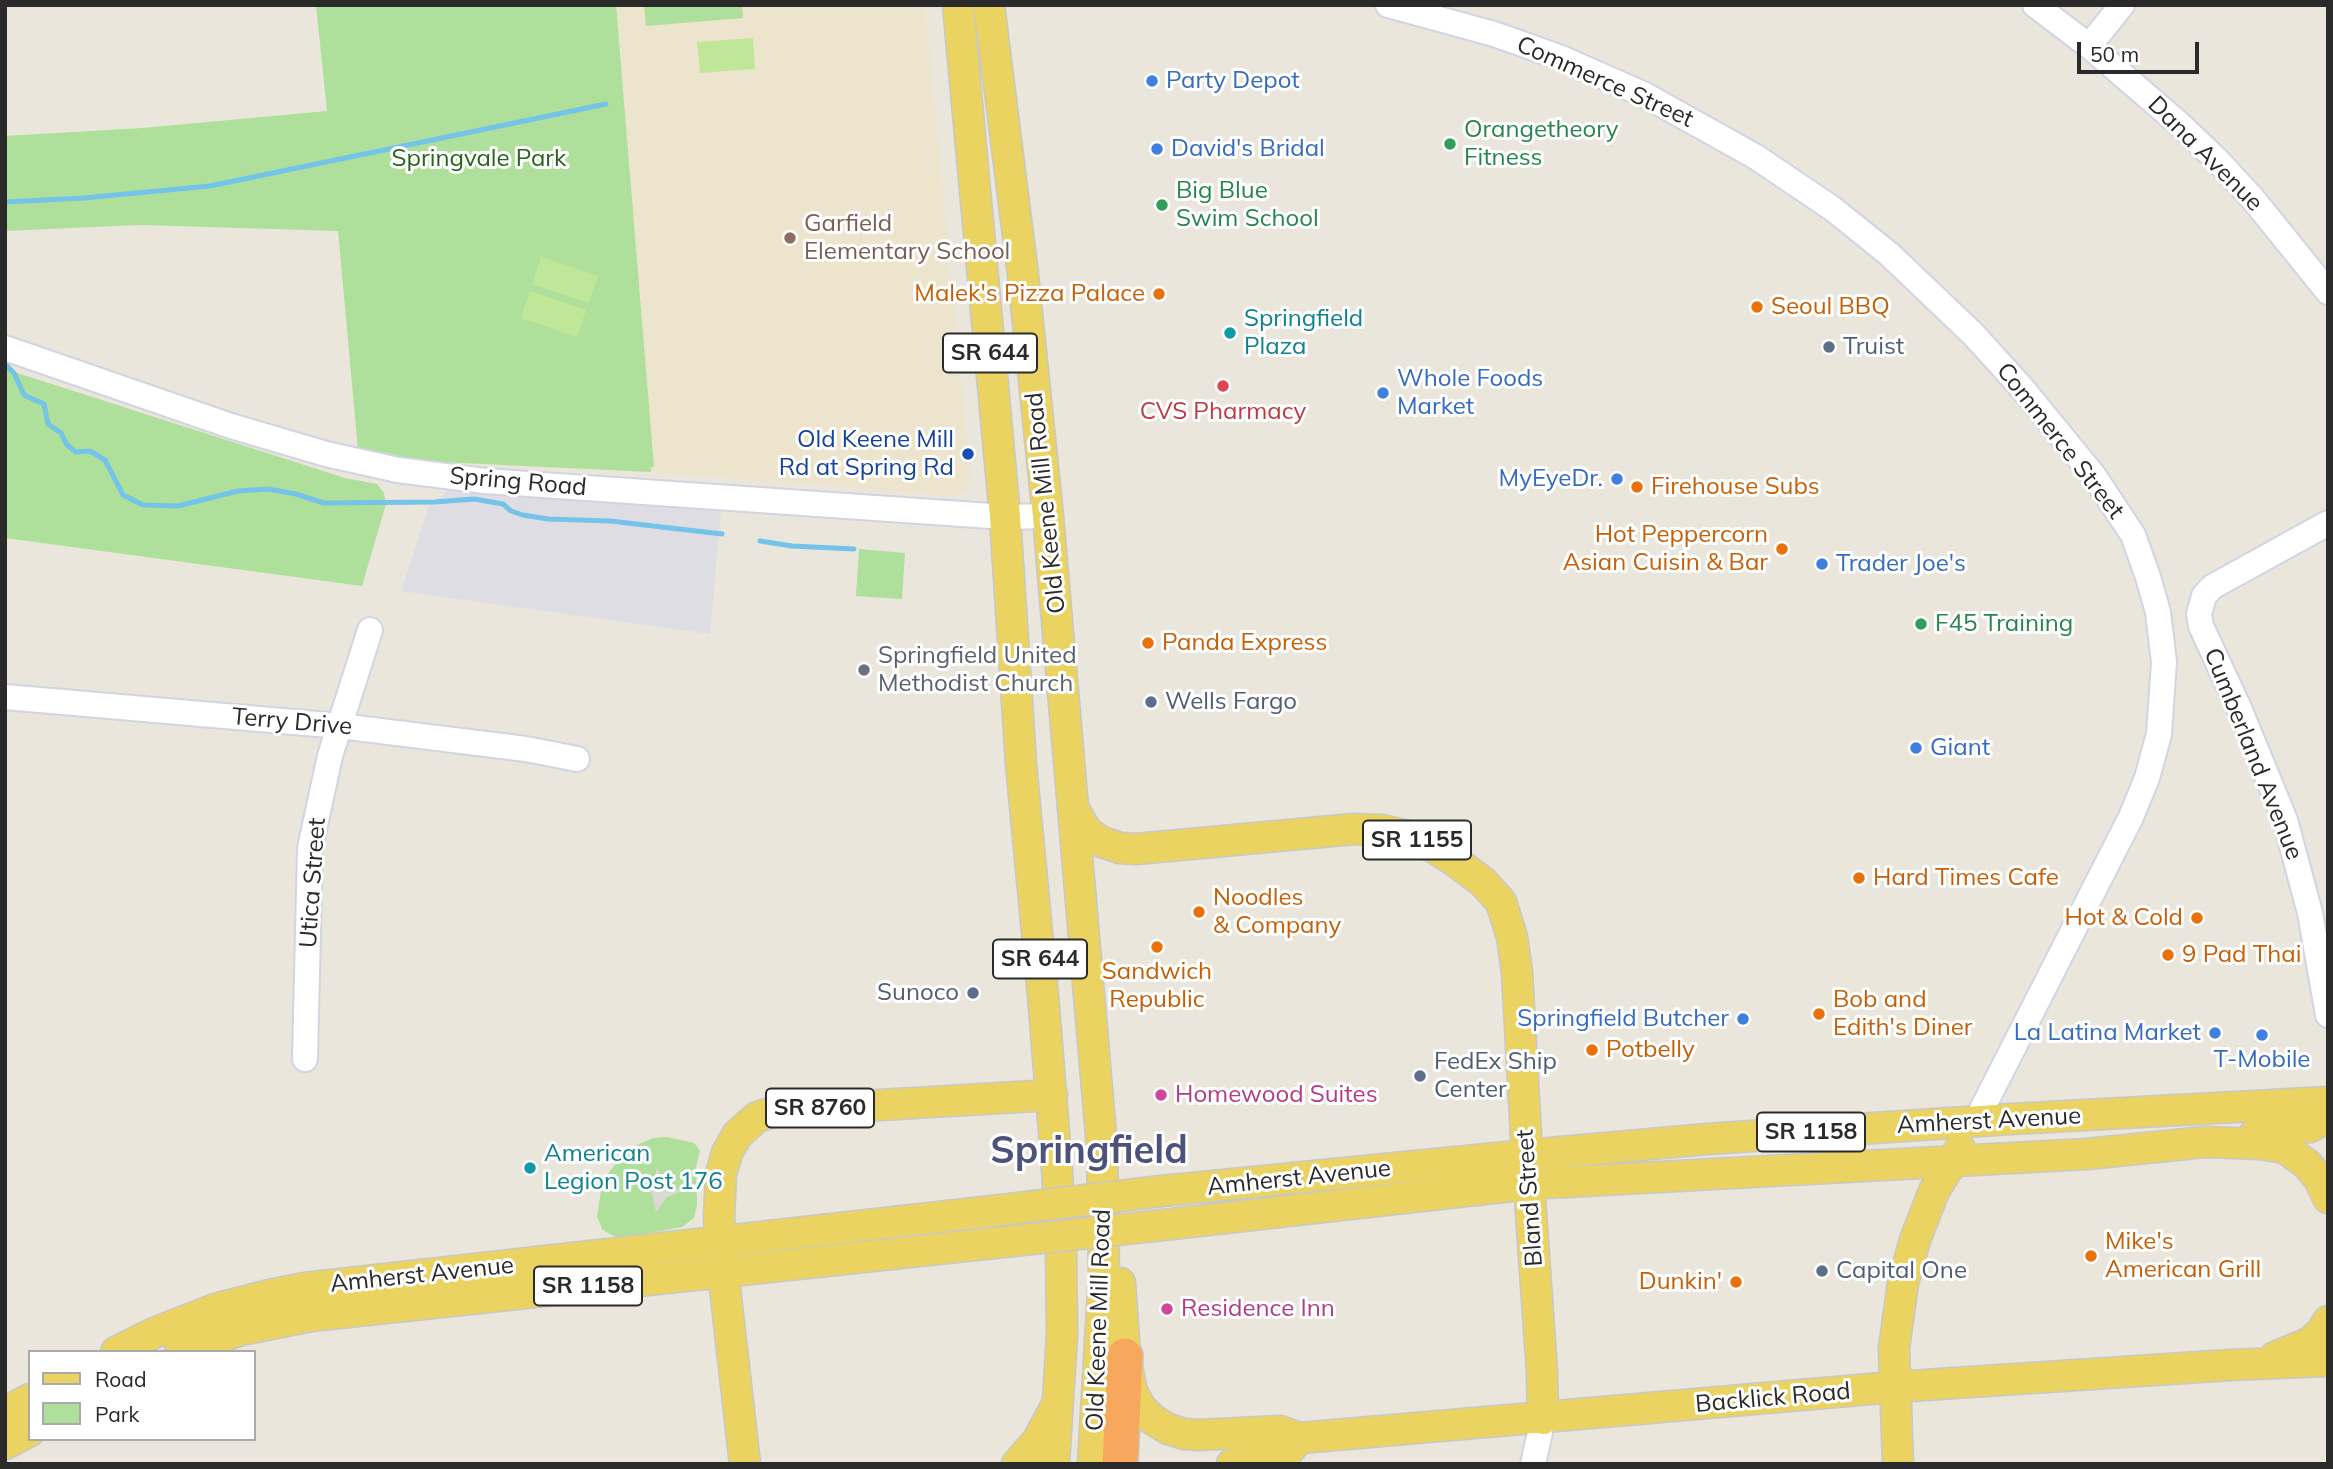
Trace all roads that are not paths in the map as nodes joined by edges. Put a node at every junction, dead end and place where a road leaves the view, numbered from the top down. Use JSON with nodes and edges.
{"nodes":[{"id":1,"x":958,"y":5,"type":"edge"},
{"id":2,"x":989,"y":5,"type":"edge"},
{"id":3,"x":1388,"y":5,"type":"edge"},
{"id":4,"x":2035,"y":5,"type":"edge"},
{"id":5,"x":2122,"y":5,"type":"edge"},
{"id":6,"x":2089,"y":46,"type":"junction"},
{"id":7,"x":2328,"y":292,"type":"edge"},
{"id":8,"x":5,"y":348,"type":"edge"},
{"id":9,"x":1048,"y":516,"type":"junction"},
{"id":10,"x":1005,"y":517,"type":"junction"},
{"id":11,"x":2328,"y":523,"type":"edge"},
{"id":12,"x":370,"y":630,"type":"dead end"},
{"id":13,"x":5,"y":697,"type":"edge"},
{"id":14,"x":340,"y":726,"type":"junction"},
{"id":15,"x":577,"y":759,"type":"dead end"},
{"id":16,"x":1073,"y":806,"type":"junction"},
{"id":17,"x":1136,"y":849,"type":"junction"},
{"id":18,"x":1082,"y":917,"type":"junction"},
{"id":19,"x":2328,"y":1015,"type":"edge"},
{"id":20,"x":305,"y":1059,"type":"dead end"},
{"id":21,"x":1052,"y":1095,"type":"junction"},
{"id":22,"x":2328,"y":1102,"type":"edge"},
{"id":23,"x":2328,"y":1114,"type":"edge"},
{"id":24,"x":1976,"y":1121,"type":"junction"},
{"id":25,"x":2205,"y":1142,"type":"junction"},
{"id":26,"x":1102,"y":1147,"type":"junction"},
{"id":27,"x":1953,"y":1160,"type":"junction"},
{"id":28,"x":1528,"y":1169,"type":"junction"},
{"id":29,"x":2328,"y":1198,"type":"edge"},
{"id":30,"x":721,"y":1240,"type":"junction"},
{"id":31,"x":723,"y":1271,"type":"junction"},
{"id":32,"x":2328,"y":1321,"type":"edge"},
{"id":33,"x":120,"y":1350,"type":"edge"},
{"id":34,"x":185,"y":1350,"type":"edge"},
{"id":35,"x":1125,"y":1356,"type":"junction"},
{"id":36,"x":2328,"y":1362,"type":"edge"},
{"id":37,"x":2247,"y":1364,"type":"junction"},
{"id":38,"x":1894,"y":1387,"type":"junction"},
{"id":39,"x":1059,"y":1402,"type":"junction"},
{"id":40,"x":28,"y":1404,"type":"edge"},
{"id":41,"x":1543,"y":1419,"type":"junction"},
{"id":42,"x":14,"y":1435,"type":"edge"},
{"id":43,"x":1300,"y":1438,"type":"junction"},
{"id":44,"x":745,"y":1464,"type":"edge"},
{"id":45,"x":1017,"y":1464,"type":"edge"},
{"id":46,"x":1054,"y":1464,"type":"edge"},
{"id":47,"x":1093,"y":1464,"type":"edge"},
{"id":48,"x":1120,"y":1464,"type":"edge"},
{"id":49,"x":1232,"y":1464,"type":"edge"},
{"id":50,"x":1533,"y":1464,"type":"edge"},
{"id":51,"x":1898,"y":1464,"type":"edge"}],
"edges":[{"from":1,"to":10,"type":"main road","name":"Old Keene Mill Road","number":"SR 644"},
{"from":2,"to":9,"type":"main road","name":"Old Keene Mill Road","number":"SR 644"},
{"from":3,"to":24,"type":"street","name":"Commerce Street"},
{"from":4,"to":6,"type":"street","name":"Dana Avenue"},
{"from":5,"to":6,"type":"street"},
{"from":6,"to":7,"type":"street","name":"Dana Avenue"},
{"from":8,"to":10,"type":"street","name":"Spring Road"},
{"from":9,"to":10,"type":"street","name":"Spring Road"},
{"from":9,"to":16,"type":"main road","name":"Old Keene Mill Road","number":"SR 644"},
{"from":10,"to":21,"type":"main road","name":"Old Keene Mill Road","number":"SR 644"},
{"from":11,"to":19,"type":"street","name":"Cumberland Avenue"},
{"from":12,"to":14,"type":"street","name":"Utica Street"},
{"from":13,"to":14,"type":"street","name":"Terry Drive"},
{"from":14,"to":15,"type":"street","name":"Terry Drive"},
{"from":14,"to":20,"type":"street","name":"Utica Street"},
{"from":16,"to":17,"type":"main road"},
{"from":16,"to":18,"type":"main road","name":"Old Keene Mill Road","number":"SR 644"},
{"from":17,"to":18,"type":"main road"},
{"from":17,"to":28,"type":"main road","name":"Bland Street","number":"SR 1155"},
{"from":18,"to":26,"type":"main road","name":"Old Keene Mill Road","number":"SR 644"},
{"from":21,"to":30,"type":"main road","number":"SR 8760"},
{"from":21,"to":39,"type":"main road","name":"Old Keene Mill Road","number":"SR 644"},
{"from":22,"to":24,"type":"main road","name":"Amherst Avenue","number":"SR 1158"},
{"from":23,"to":25,"type":"main road"},
{"from":24,"to":27,"type":"main road","name":"Commerce Street"},
{"from":24,"to":28,"type":"main road","name":"Amherst Avenue","number":"SR 1158"},
{"from":25,"to":27,"type":"main road","name":"Amherst Avenue","number":"SR 1158"},
{"from":25,"to":29,"type":"main road","name":"Amherst Avenue","number":"SR 1158"},
{"from":26,"to":35,"type":"main road","name":"Backlick Road"},
{"from":26,"to":47,"type":"main road","name":"Old Keene Mill Road","number":"SR 644"},
{"from":27,"to":28,"type":"main road","name":"Amherst Avenue","number":"SR 1158"},
{"from":27,"to":38,"type":"main road","name":"Commerce Street"},
{"from":28,"to":30,"type":"main road","name":"Amherst Avenue","number":"SR 1158","bridge":true},
{"from":28,"to":31,"type":"main road","name":"Amherst Avenue","number":"SR 1158","bridge":true},
{"from":28,"to":41,"type":"main road","name":"Bland Street","number":"SR 1155"},
{"from":30,"to":31,"type":"main road","number":"SR 8760"},
{"from":30,"to":33,"type":"main road","name":"Amherst Avenue","number":"SR 1158"},
{"from":31,"to":34,"type":"main road","name":"Amherst Avenue","number":"SR 1158"},
{"from":31,"to":44,"type":"main road","number":"SR 8760"},
{"from":32,"to":37,"type":"main road","name":"Backlick Road"},
{"from":35,"to":43,"type":"main road","name":"Backlick Road"},
{"from":35,"to":48,"type":"highway"},
{"from":36,"to":37,"type":"main road","name":"Backlick Road"},
{"from":37,"to":38,"type":"main road","name":"Backlick Road"},
{"from":38,"to":41,"type":"main road","name":"Backlick Road"},
{"from":38,"to":51,"type":"main road","name":"Commerce Street"},
{"from":39,"to":45,"type":"main road"},
{"from":39,"to":46,"type":"main road","name":"Old Keene Mill Road","number":"SR 644"},
{"from":40,"to":42,"type":"main road"},
{"from":41,"to":43,"type":"main road","name":"Backlick Road"},
{"from":41,"to":50,"type":"street","name":"Bland Street","number":"SR 1155"},
{"from":43,"to":49,"type":"main road"}]}
